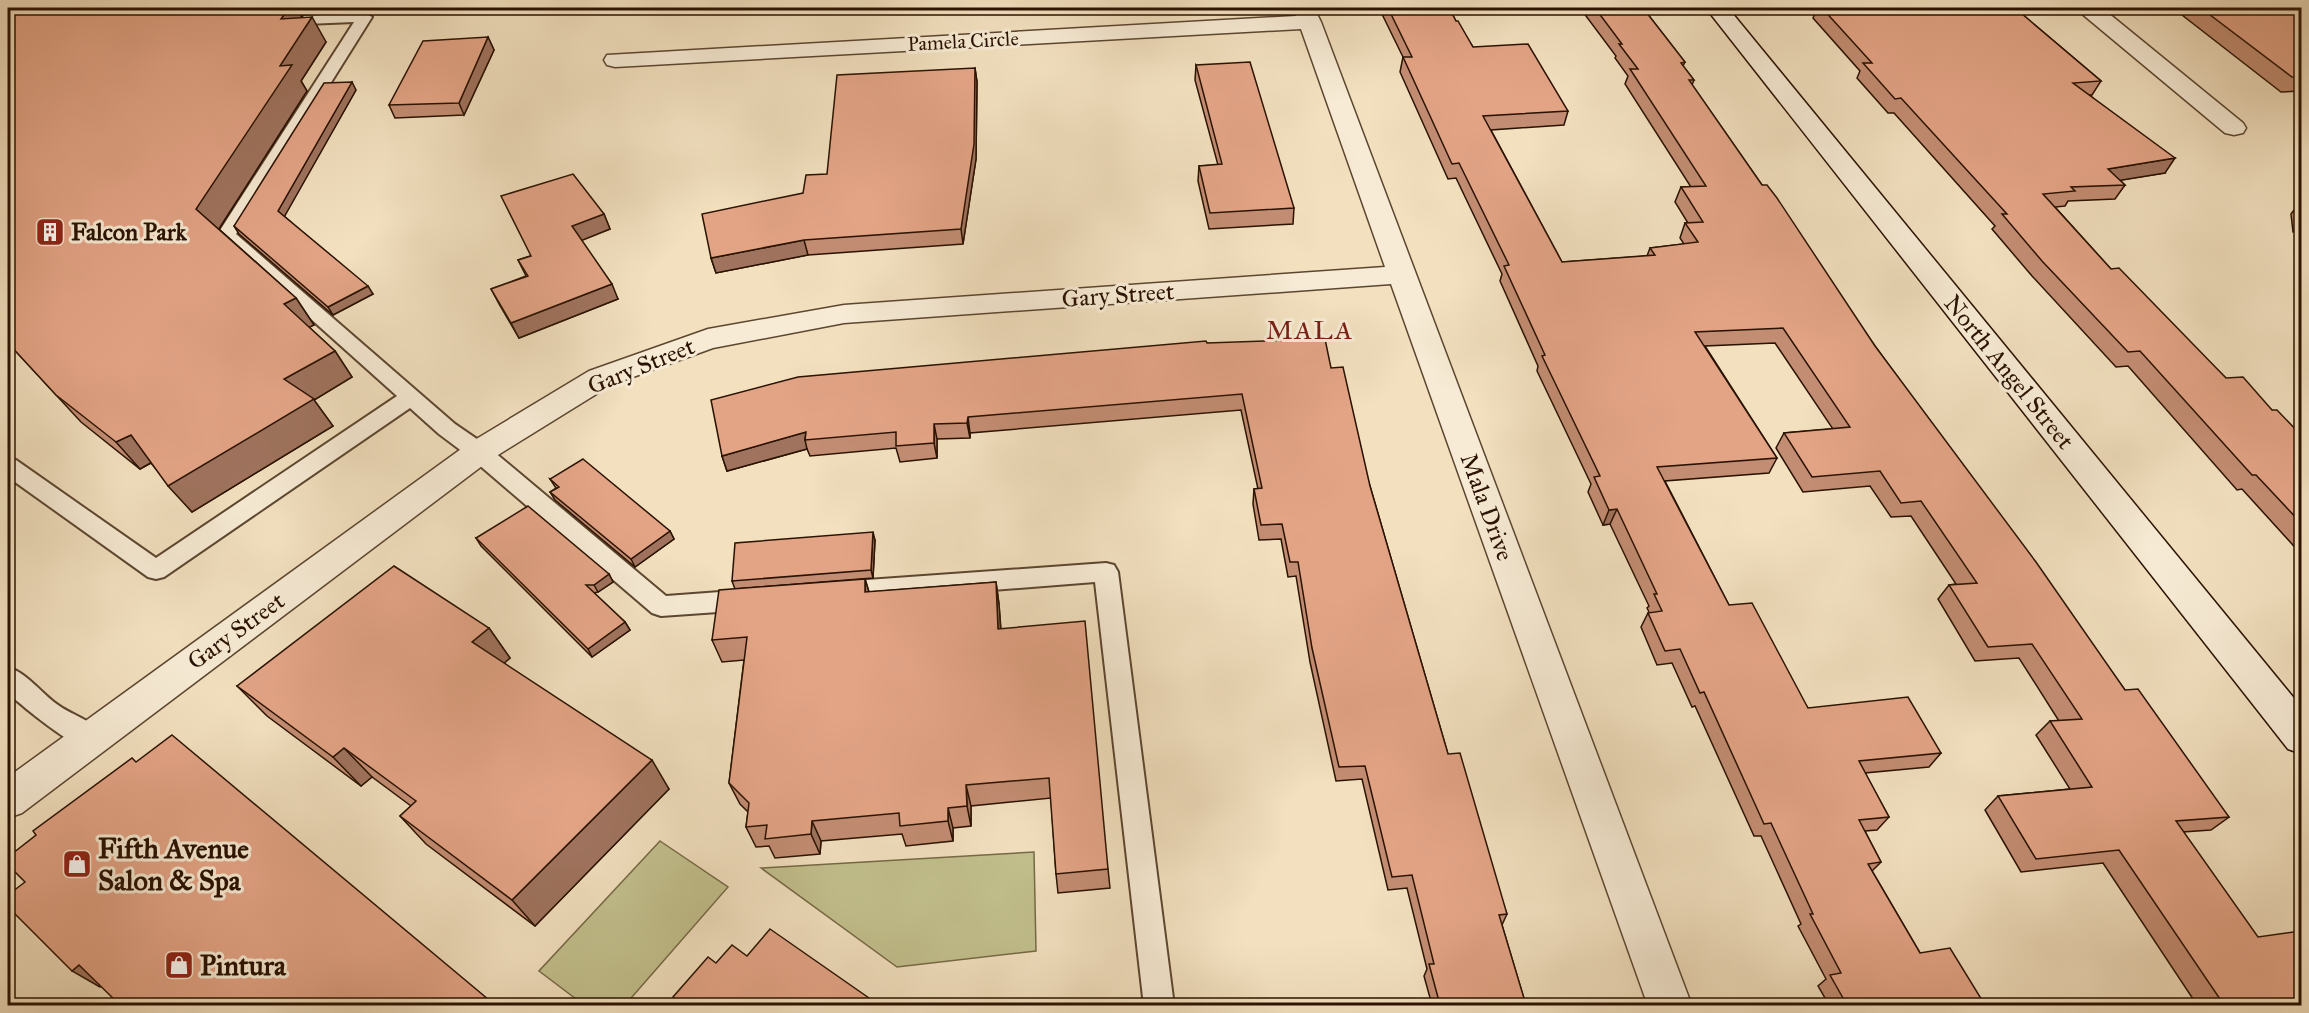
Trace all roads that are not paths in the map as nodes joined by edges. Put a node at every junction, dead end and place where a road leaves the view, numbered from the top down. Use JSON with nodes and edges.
{"nodes":[{"id":1,"x":1717,"y":8,"type":"edge"},
{"id":2,"x":2089,"y":8,"type":"edge"},
{"id":3,"x":1307,"y":15,"type":"edge"},
{"id":4,"x":261,"y":22,"type":"edge"},
{"id":5,"x":615,"y":60,"type":"dead end"},
{"id":6,"x":2234,"y":128,"type":"dead end"},
{"id":7,"x":1401,"y":275,"type":"junction"},
{"id":8,"x":412,"y":396,"type":"junction"},
{"id":9,"x":479,"y":452,"type":"junction"},
{"id":10,"x":8,"y":466,"type":"edge"},
{"id":11,"x":813,"y":595,"type":"edge"},
{"id":12,"x":766,"y":598,"type":"edge"},
{"id":13,"x":8,"y":678,"type":"edge"},
{"id":14,"x":2301,"y":737,"type":"edge"},
{"id":15,"x":91,"y":738,"type":"junction"},
{"id":16,"x":8,"y":800,"type":"edge"},
{"id":17,"x":1159,"y":1005,"type":"edge"},
{"id":18,"x":1670,"y":1005,"type":"edge"}],
"edges":[{"from":1,"to":14,"type":"street","name":"North Angel Street"},
{"from":2,"to":6,"type":"street"},
{"from":3,"to":5,"type":"street","name":"Pamela Circle"},
{"from":3,"to":7,"type":"street","name":"Mala Drive"},
{"from":4,"to":8,"type":"lane"},
{"from":7,"to":9,"type":"street","name":"Gary Street"},
{"from":7,"to":18,"type":"street","name":"Mala Drive"},
{"from":8,"to":9,"type":"lane"},
{"from":8,"to":10,"type":"lane"},
{"from":9,"to":12,"type":"lane"},
{"from":9,"to":15,"type":"street","name":"Gary Street"},
{"from":11,"to":17,"type":"lane"},
{"from":13,"to":15,"type":"lane"},
{"from":15,"to":16,"type":"street","name":"Gary Street"}]}
